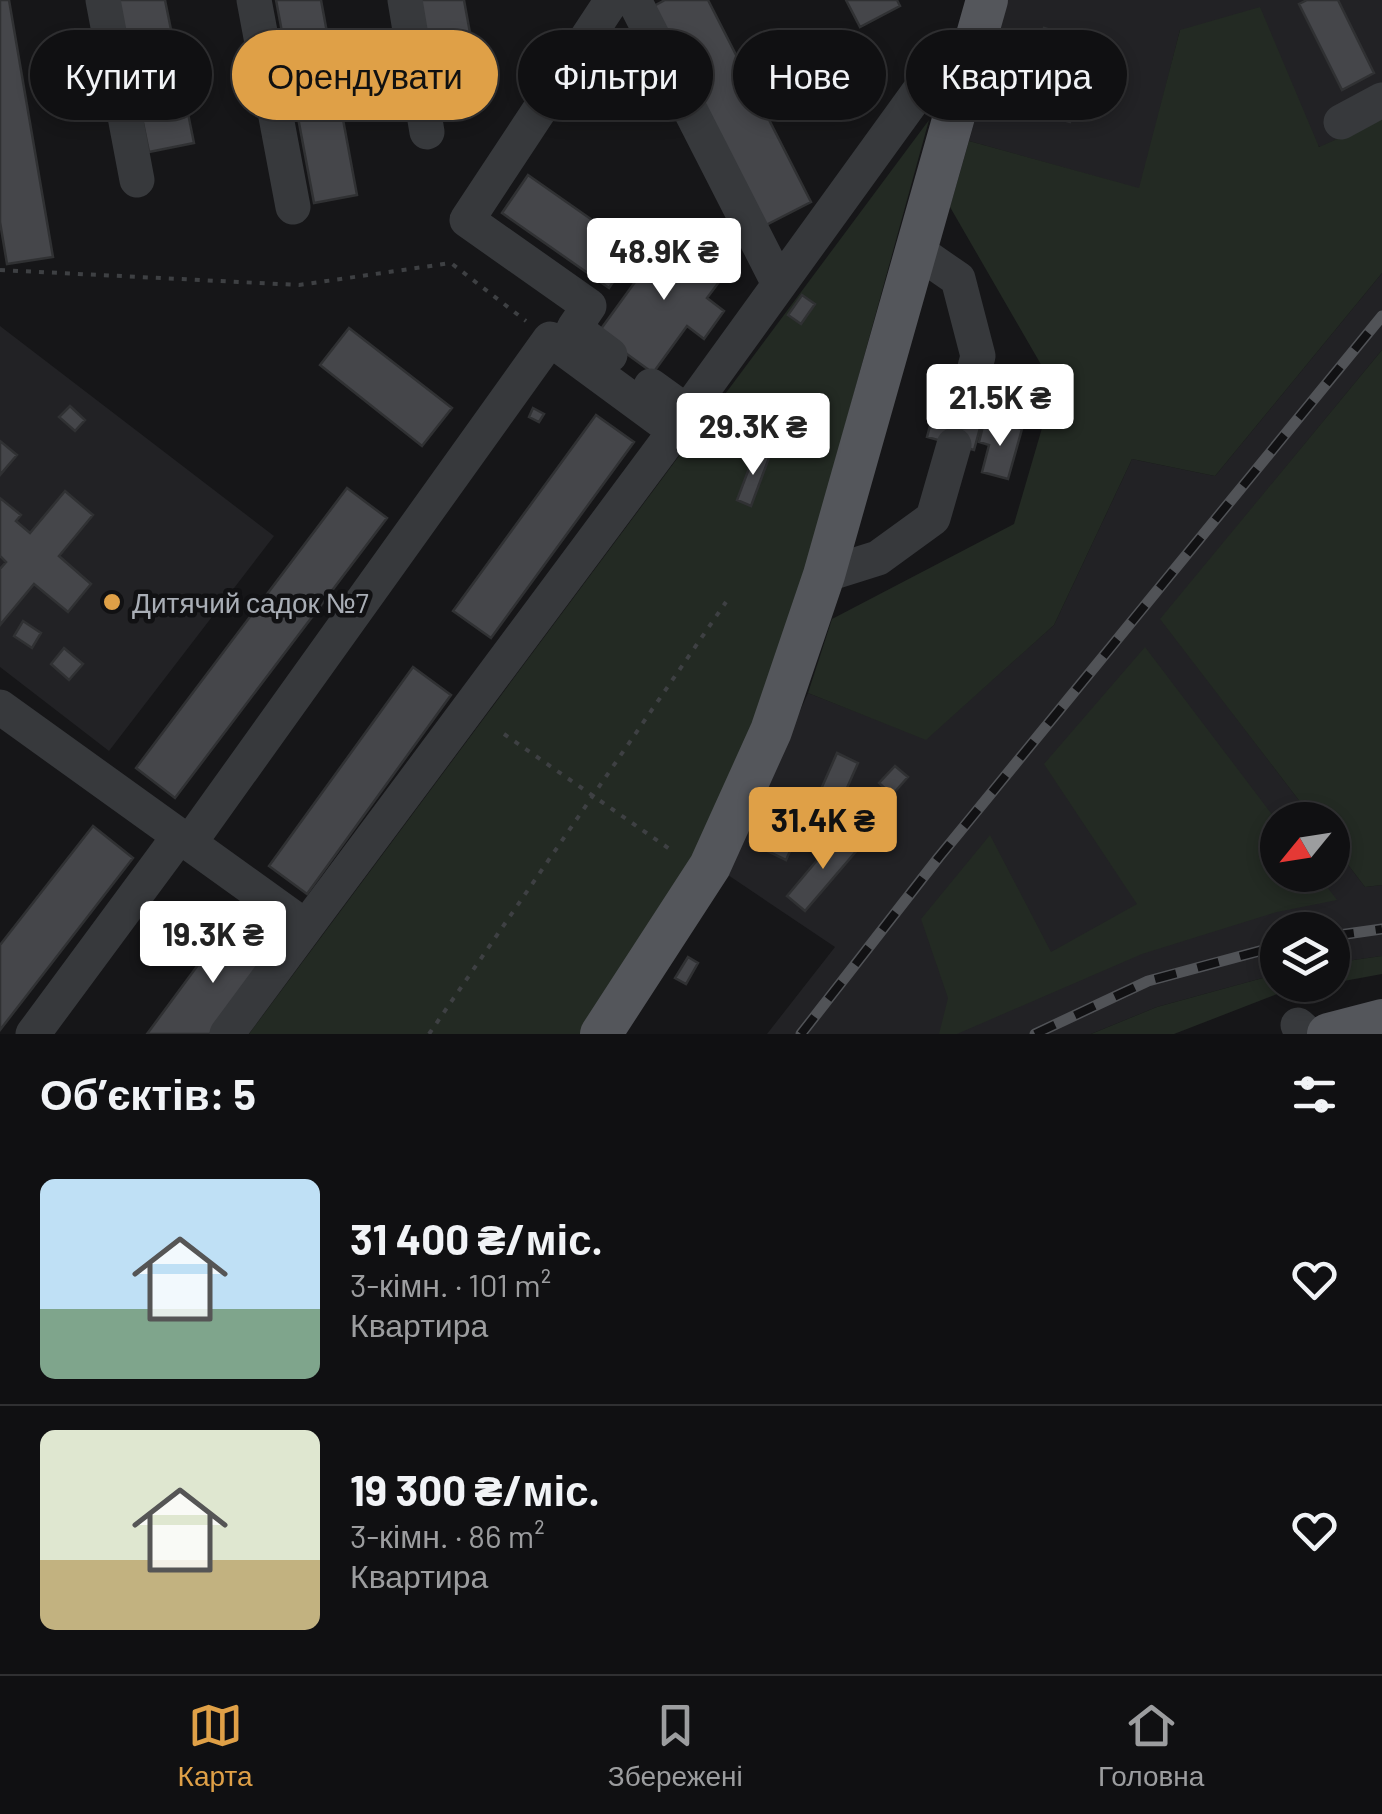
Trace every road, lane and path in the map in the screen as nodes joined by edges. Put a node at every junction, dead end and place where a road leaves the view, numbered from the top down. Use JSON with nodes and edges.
{"nodes":[{"id":1,"x":103,"y":0,"type":"edge"},
{"id":2,"x":254,"y":0,"type":"edge"},
{"id":3,"x":405,"y":0,"type":"edge"},
{"id":4,"x":612,"y":0,"type":"edge"},
{"id":5,"x":634,"y":0,"type":"edge"},
{"id":6,"x":987,"y":0,"type":"edge"},
{"id":7,"x":978,"y":30,"type":"edge"},
{"id":8,"x":1382,"y":100,"type":"edge"},
{"id":9,"x":906,"y":109,"type":"edge"},
{"id":10,"x":952,"y":120,"type":"edge"},
{"id":11,"x":1341,"y":122,"type":"dead end"},
{"id":12,"x":428,"y":132,"type":"dead end"},
{"id":13,"x":138,"y":180,"type":"dead end"},
{"id":14,"x":293,"y":208,"type":"dead end"},
{"id":15,"x":916,"y":250,"type":"junction"},
{"id":16,"x":0,"y":270,"type":"edge"},
{"id":17,"x":780,"y":284,"type":"junction"},
{"id":18,"x":550,"y":338,"type":"junction"},
{"id":19,"x":824,"y":575,"type":"junction"},
{"id":20,"x":726,"y":602,"type":"dead end"},
{"id":21,"x":0,"y":707,"type":"edge"},
{"id":22,"x":504,"y":734,"type":"dead end"},
{"id":23,"x":593,"y":796,"type":"junction"},
{"id":24,"x":185,"y":838,"type":"junction"},
{"id":25,"x":671,"y":850,"type":"dead end"},
{"id":26,"x":306,"y":927,"type":"junction"},
{"id":27,"x":1382,"y":1020,"type":"edge"},
{"id":28,"x":33,"y":1034,"type":"edge"},
{"id":29,"x":228,"y":1034,"type":"edge"},
{"id":30,"x":429,"y":1034,"type":"edge"},
{"id":31,"x":602,"y":1034,"type":"edge"},
{"id":32,"x":1328,"y":1034,"type":"edge"}],
"edges":[{"from":1,"to":13,"type":"lane"},
{"from":2,"to":14,"type":"lane"},
{"from":3,"to":12,"type":"lane"},
{"from":4,"to":17,"type":"lane"},
{"from":5,"to":17,"type":"lane"},
{"from":6,"to":7,"type":"main road"},
{"from":8,"to":11,"type":"lane"},
{"from":9,"to":17,"type":"lane"},
{"from":10,"to":15,"type":"main road"},
{"from":15,"to":19,"type":"main road"},
{"from":15,"to":19,"type":"lane"},
{"from":16,"to":18,"type":"path"},
{"from":18,"to":24,"type":"lane"},
{"from":18,"to":26,"type":"lane"},
{"from":19,"to":31,"type":"main road"},
{"from":20,"to":23,"type":"path"},
{"from":21,"to":24,"type":"lane"},
{"from":22,"to":23,"type":"path"},
{"from":23,"to":25,"type":"path"},
{"from":23,"to":30,"type":"path"},
{"from":24,"to":26,"type":"lane"},
{"from":24,"to":28,"type":"lane"},
{"from":26,"to":29,"type":"lane"},
{"from":27,"to":32,"type":"main road"}]}
